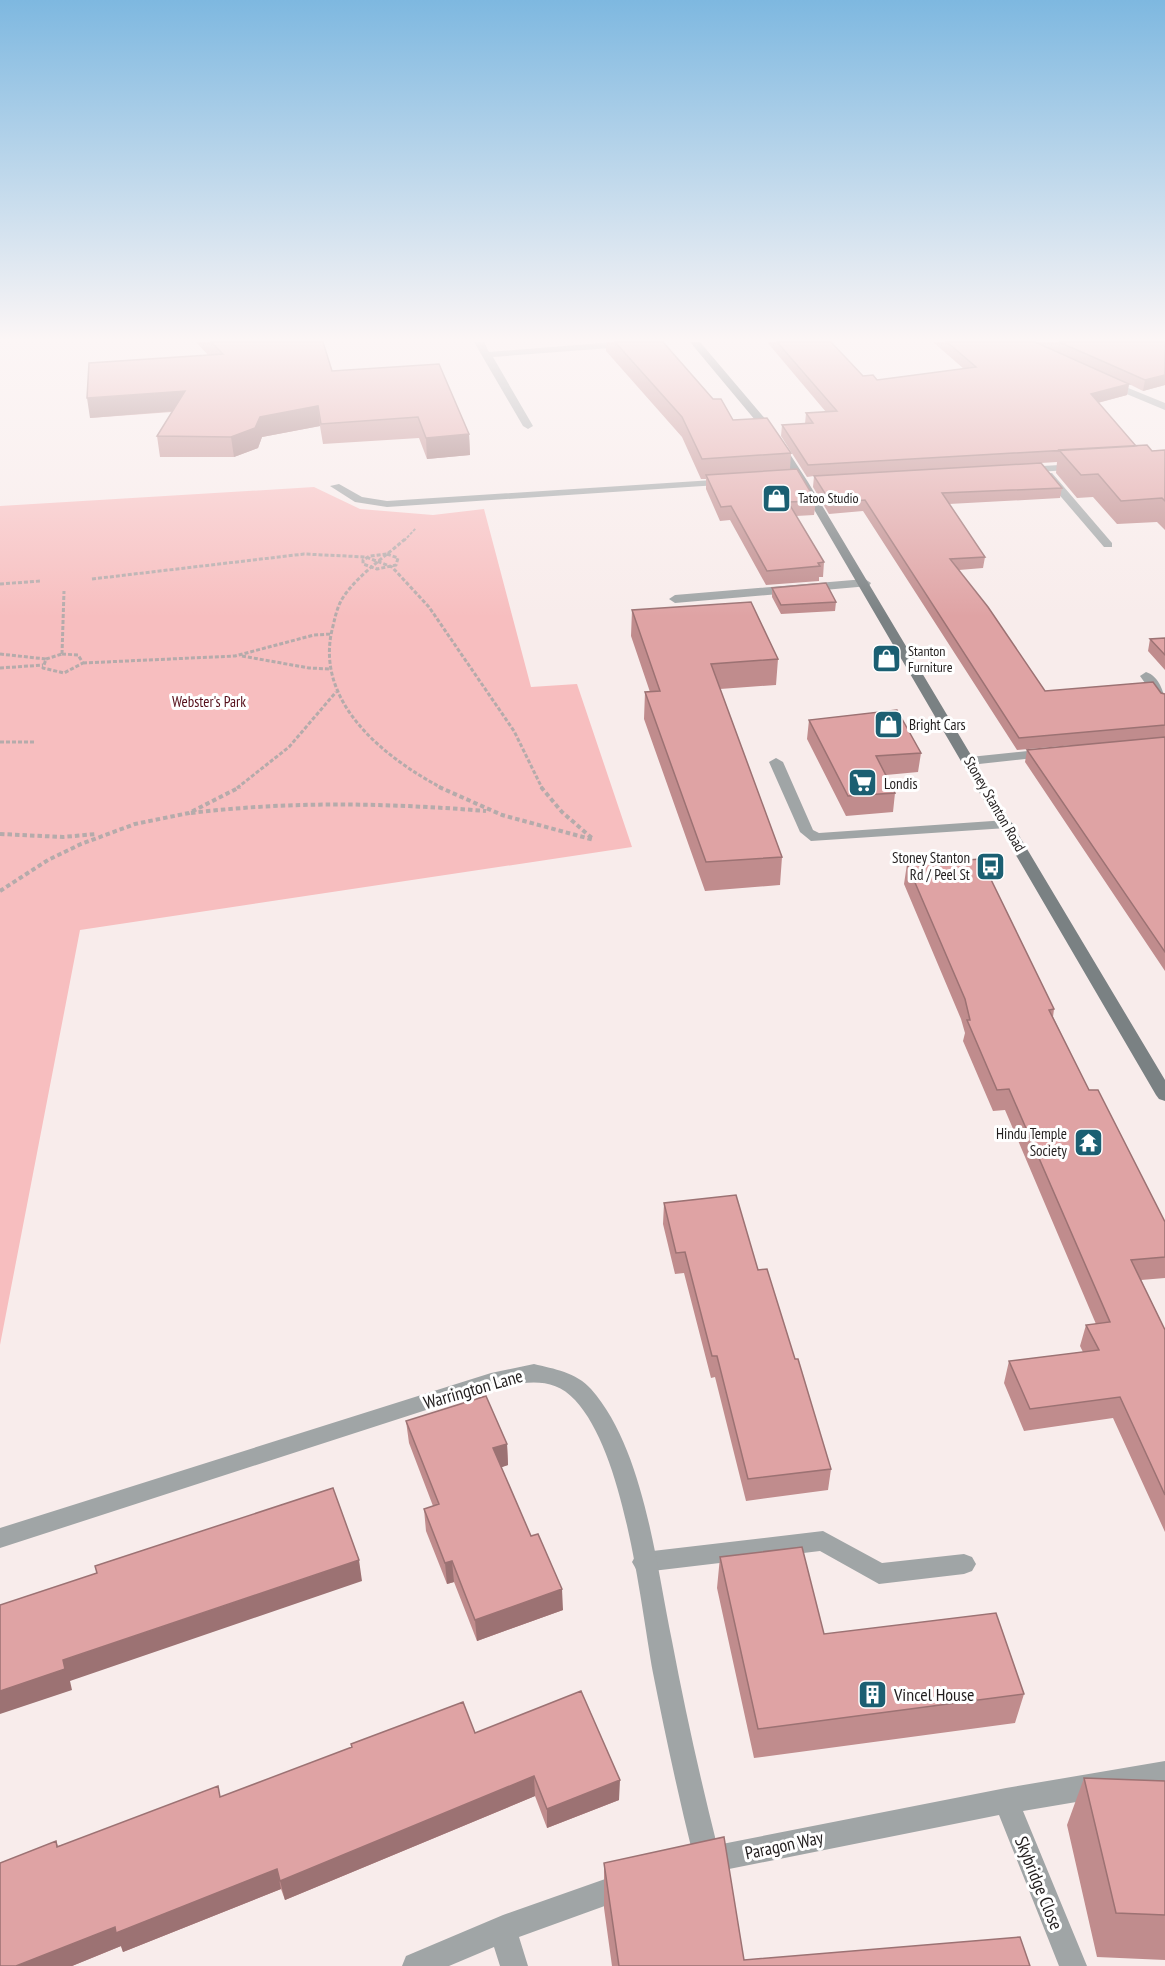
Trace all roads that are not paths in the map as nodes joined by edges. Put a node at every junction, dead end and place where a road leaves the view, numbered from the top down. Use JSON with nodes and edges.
{"nodes":[{"id":1,"x":771,"y":434,"type":"edge"},
{"id":2,"x":1088,"y":466,"type":"edge"},
{"id":3,"x":1043,"y":468,"type":"junction"},
{"id":4,"x":1009,"y":471,"type":"edge"},
{"id":5,"x":739,"y":482,"type":"edge"},
{"id":6,"x":335,"y":486,"type":"dead end"},
{"id":7,"x":1108,"y":545,"type":"dead end"},
{"id":8,"x":865,"y":583,"type":"junction"},
{"id":9,"x":675,"y":599,"type":"dead end"},
{"id":10,"x":1146,"y":676,"type":"dead end"},
{"id":11,"x":1165,"y":701,"type":"edge"},
{"id":12,"x":1058,"y":752,"type":"edge"},
{"id":13,"x":970,"y":761,"type":"junction"},
{"id":14,"x":776,"y":762,"type":"dead end"},
{"id":15,"x":1007,"y":824,"type":"junction"},
{"id":16,"x":1165,"y":1095,"type":"edge"},
{"id":17,"x":0,"y":1538,"type":"edge"},
{"id":18,"x":644,"y":1562,"type":"junction"},
{"id":19,"x":964,"y":1564,"type":"dead end"},
{"id":20,"x":1165,"y":1774,"type":"edge"},
{"id":21,"x":1006,"y":1801,"type":"junction"},
{"id":22,"x":697,"y":1864,"type":"joint"},
{"id":23,"x":652,"y":1877,"type":"edge"},
{"id":24,"x":502,"y":1929,"type":"junction"},
{"id":25,"x":416,"y":1966,"type":"edge"},
{"id":26,"x":514,"y":1966,"type":"edge"},
{"id":27,"x":1072,"y":1966,"type":"edge"}],
"edges":[{"from":1,"to":8,"type":"main road","name":"Stoney Stanton Road"},
{"from":2,"to":3,"type":"street"},
{"from":3,"to":4,"type":"street"},
{"from":3,"to":7,"type":"street"},
{"from":5,"to":6,"type":"street"},
{"from":8,"to":9,"type":"street"},
{"from":8,"to":13,"type":"main road","name":"Stoney Stanton Road"},
{"from":10,"to":11,"type":"street"},
{"from":12,"to":13,"type":"street"},
{"from":13,"to":15,"type":"main road","name":"Stoney Stanton Road"},
{"from":14,"to":15,"type":"street"},
{"from":15,"to":16,"type":"main road","name":"Stoney Stanton Road"},
{"from":17,"to":18,"type":"street","name":"Warrington Lane"},
{"from":18,"to":19,"type":"street"},
{"from":18,"to":22,"type":"street","name":"Warrington Lane"},
{"from":20,"to":21,"type":"street","name":"Paragon Way"},
{"from":21,"to":22,"type":"street","name":"Paragon Way"},
{"from":21,"to":27,"type":"street","name":"Skybridge Close"},
{"from":23,"to":24,"type":"street"},
{"from":24,"to":25,"type":"street"},
{"from":24,"to":26,"type":"street"}]}
